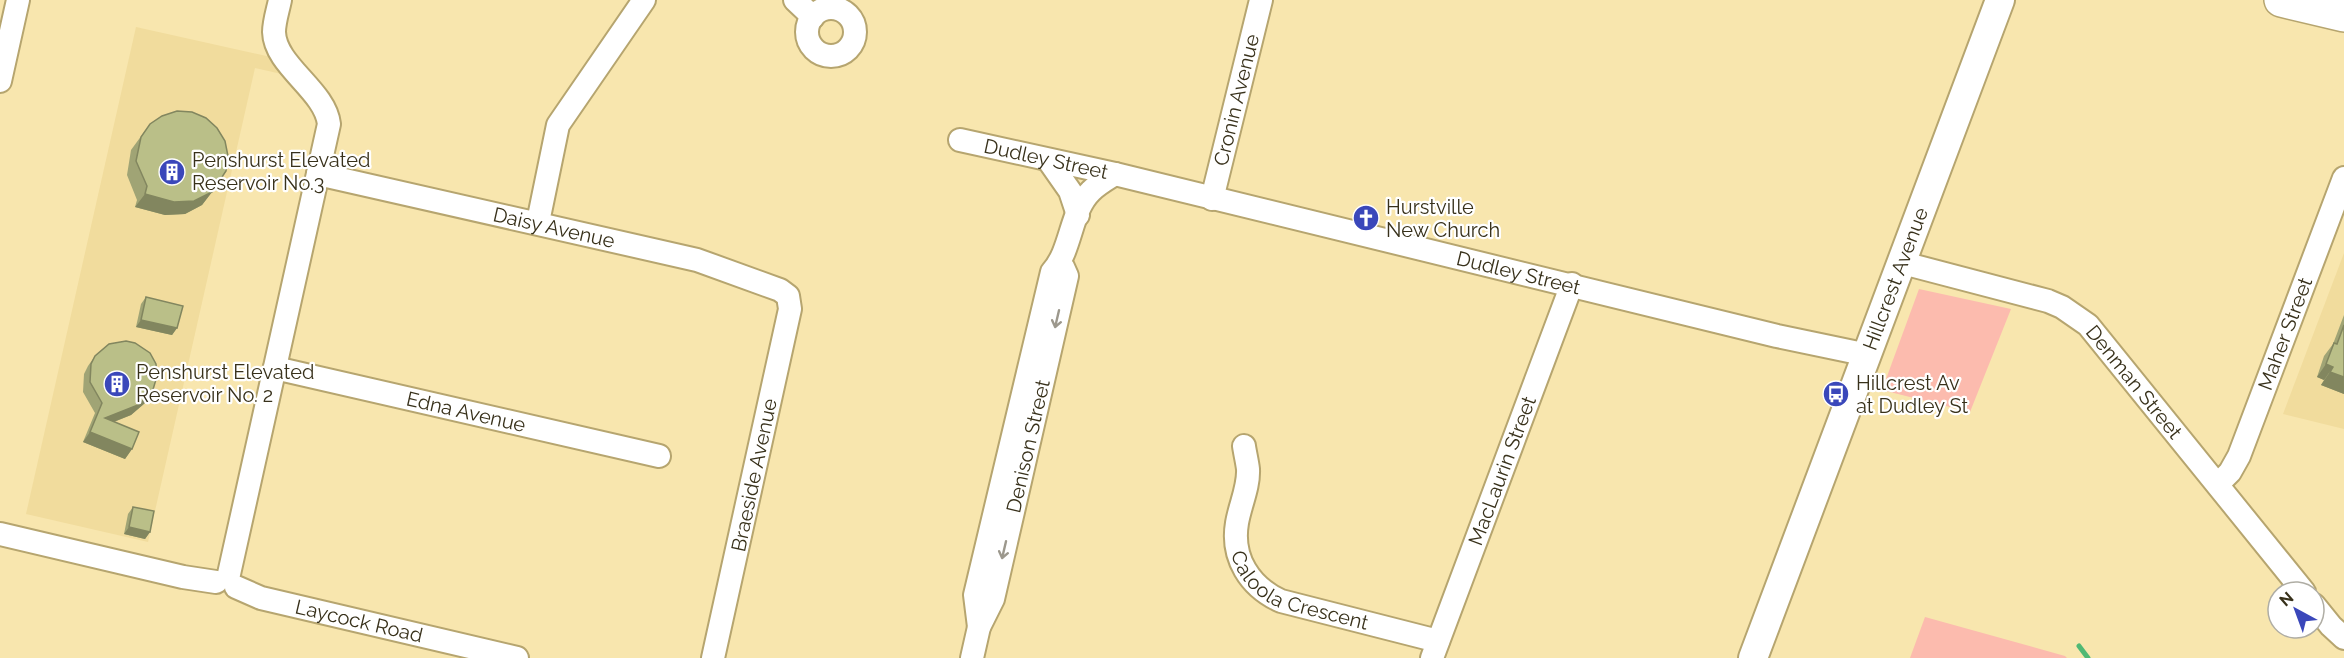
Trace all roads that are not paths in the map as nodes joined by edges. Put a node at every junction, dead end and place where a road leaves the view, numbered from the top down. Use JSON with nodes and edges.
{"nodes":[{"id":1,"x":18,"y":0,"type":"edge"},
{"id":2,"x":280,"y":0,"type":"edge"},
{"id":3,"x":644,"y":0,"type":"edge"},
{"id":4,"x":795,"y":0,"type":"edge"},
{"id":5,"x":1261,"y":0,"type":"edge"},
{"id":6,"x":2000,"y":0,"type":"edge"},
{"id":7,"x":2281,"y":0,"type":"edge"},
{"id":8,"x":2344,"y":15,"type":"edge"},
{"id":9,"x":813,"y":16,"type":"dead end"},
{"id":10,"x":0,"y":81,"type":"edge"},
{"id":11,"x":960,"y":140,"type":"dead end"},
{"id":12,"x":1049,"y":161,"type":"junction"},
{"id":13,"x":318,"y":174,"type":"junction"},
{"id":14,"x":1115,"y":174,"type":"junction"},
{"id":15,"x":2344,"y":178,"type":"edge"},
{"id":16,"x":1212,"y":199,"type":"junction"},
{"id":17,"x":1078,"y":215,"type":"junction"},
{"id":18,"x":538,"y":222,"type":"junction"},
{"id":19,"x":1903,"y":263,"type":"junction"},
{"id":20,"x":1572,"y":284,"type":"junction"},
{"id":21,"x":785,"y":293,"type":"joint"},
{"id":22,"x":1868,"y":355,"type":"junction"},
{"id":23,"x":275,"y":368,"type":"junction"},
{"id":24,"x":1244,"y":446,"type":"dead end"},
{"id":25,"x":659,"y":456,"type":"dead end"},
{"id":26,"x":2218,"y":484,"type":"junction"},
{"id":27,"x":0,"y":534,"type":"edge"},
{"id":28,"x":2294,"y":580,"type":"edge"},
{"id":29,"x":227,"y":581,"type":"junction"},
{"id":30,"x":2326,"y":620,"type":"edge"},
{"id":31,"x":2344,"y":638,"type":"edge"},
{"id":32,"x":1435,"y":650,"type":"edge"},
{"id":33,"x":517,"y":658,"type":"edge"},
{"id":34,"x":713,"y":658,"type":"edge"},
{"id":35,"x":972,"y":658,"type":"edge"},
{"id":36,"x":1753,"y":658,"type":"edge"}],
"edges":[{"from":1,"to":10,"type":"street"},
{"from":2,"to":13,"type":"street"},
{"from":3,"to":18,"type":"street"},
{"from":4,"to":9,"type":"street"},
{"from":5,"to":16,"type":"street","name":"Cronin Avenue"},
{"from":6,"to":19,"type":"main road","name":"Hillcrest Avenue"},
{"from":7,"to":8,"type":"highway"},
{"from":11,"to":12,"type":"street","name":"Dudley Street"},
{"from":12,"to":14,"type":"street","name":"Dudley Street"},
{"from":12,"to":17,"type":"street"},
{"from":13,"to":18,"type":"street","name":"Daisy Avenue"},
{"from":13,"to":23,"type":"street"},
{"from":14,"to":16,"type":"street","name":"Dudley Street"},
{"from":14,"to":17,"type":"street","name":"Denison Street"},
{"from":15,"to":26,"type":"street","name":"Maher Street"},
{"from":16,"to":20,"type":"street","name":"Dudley Street"},
{"from":17,"to":35,"type":"street","name":"Denison Street"},
{"from":18,"to":21,"type":"street","name":"Daisy Avenue"},
{"from":19,"to":22,"type":"main road","name":"Hillcrest Avenue"},
{"from":19,"to":26,"type":"street","name":"Denman Street"},
{"from":20,"to":22,"type":"street","name":"Dudley Street"},
{"from":20,"to":32,"type":"street","name":"MacLaurin Street"},
{"from":21,"to":34,"type":"street","name":"Braeside Avenue"},
{"from":22,"to":36,"type":"main road","name":"Hillcrest Avenue"},
{"from":23,"to":25,"type":"street","name":"Edna Avenue"},
{"from":23,"to":29,"type":"street"},
{"from":24,"to":32,"type":"street","name":"Caloola Crescent"},
{"from":26,"to":28,"type":"street","name":"Denman Street"},
{"from":27,"to":29,"type":"street","name":"Laycock Road"},
{"from":29,"to":33,"type":"street","name":"Laycock Road"},
{"from":30,"to":31,"type":"street"}]}
